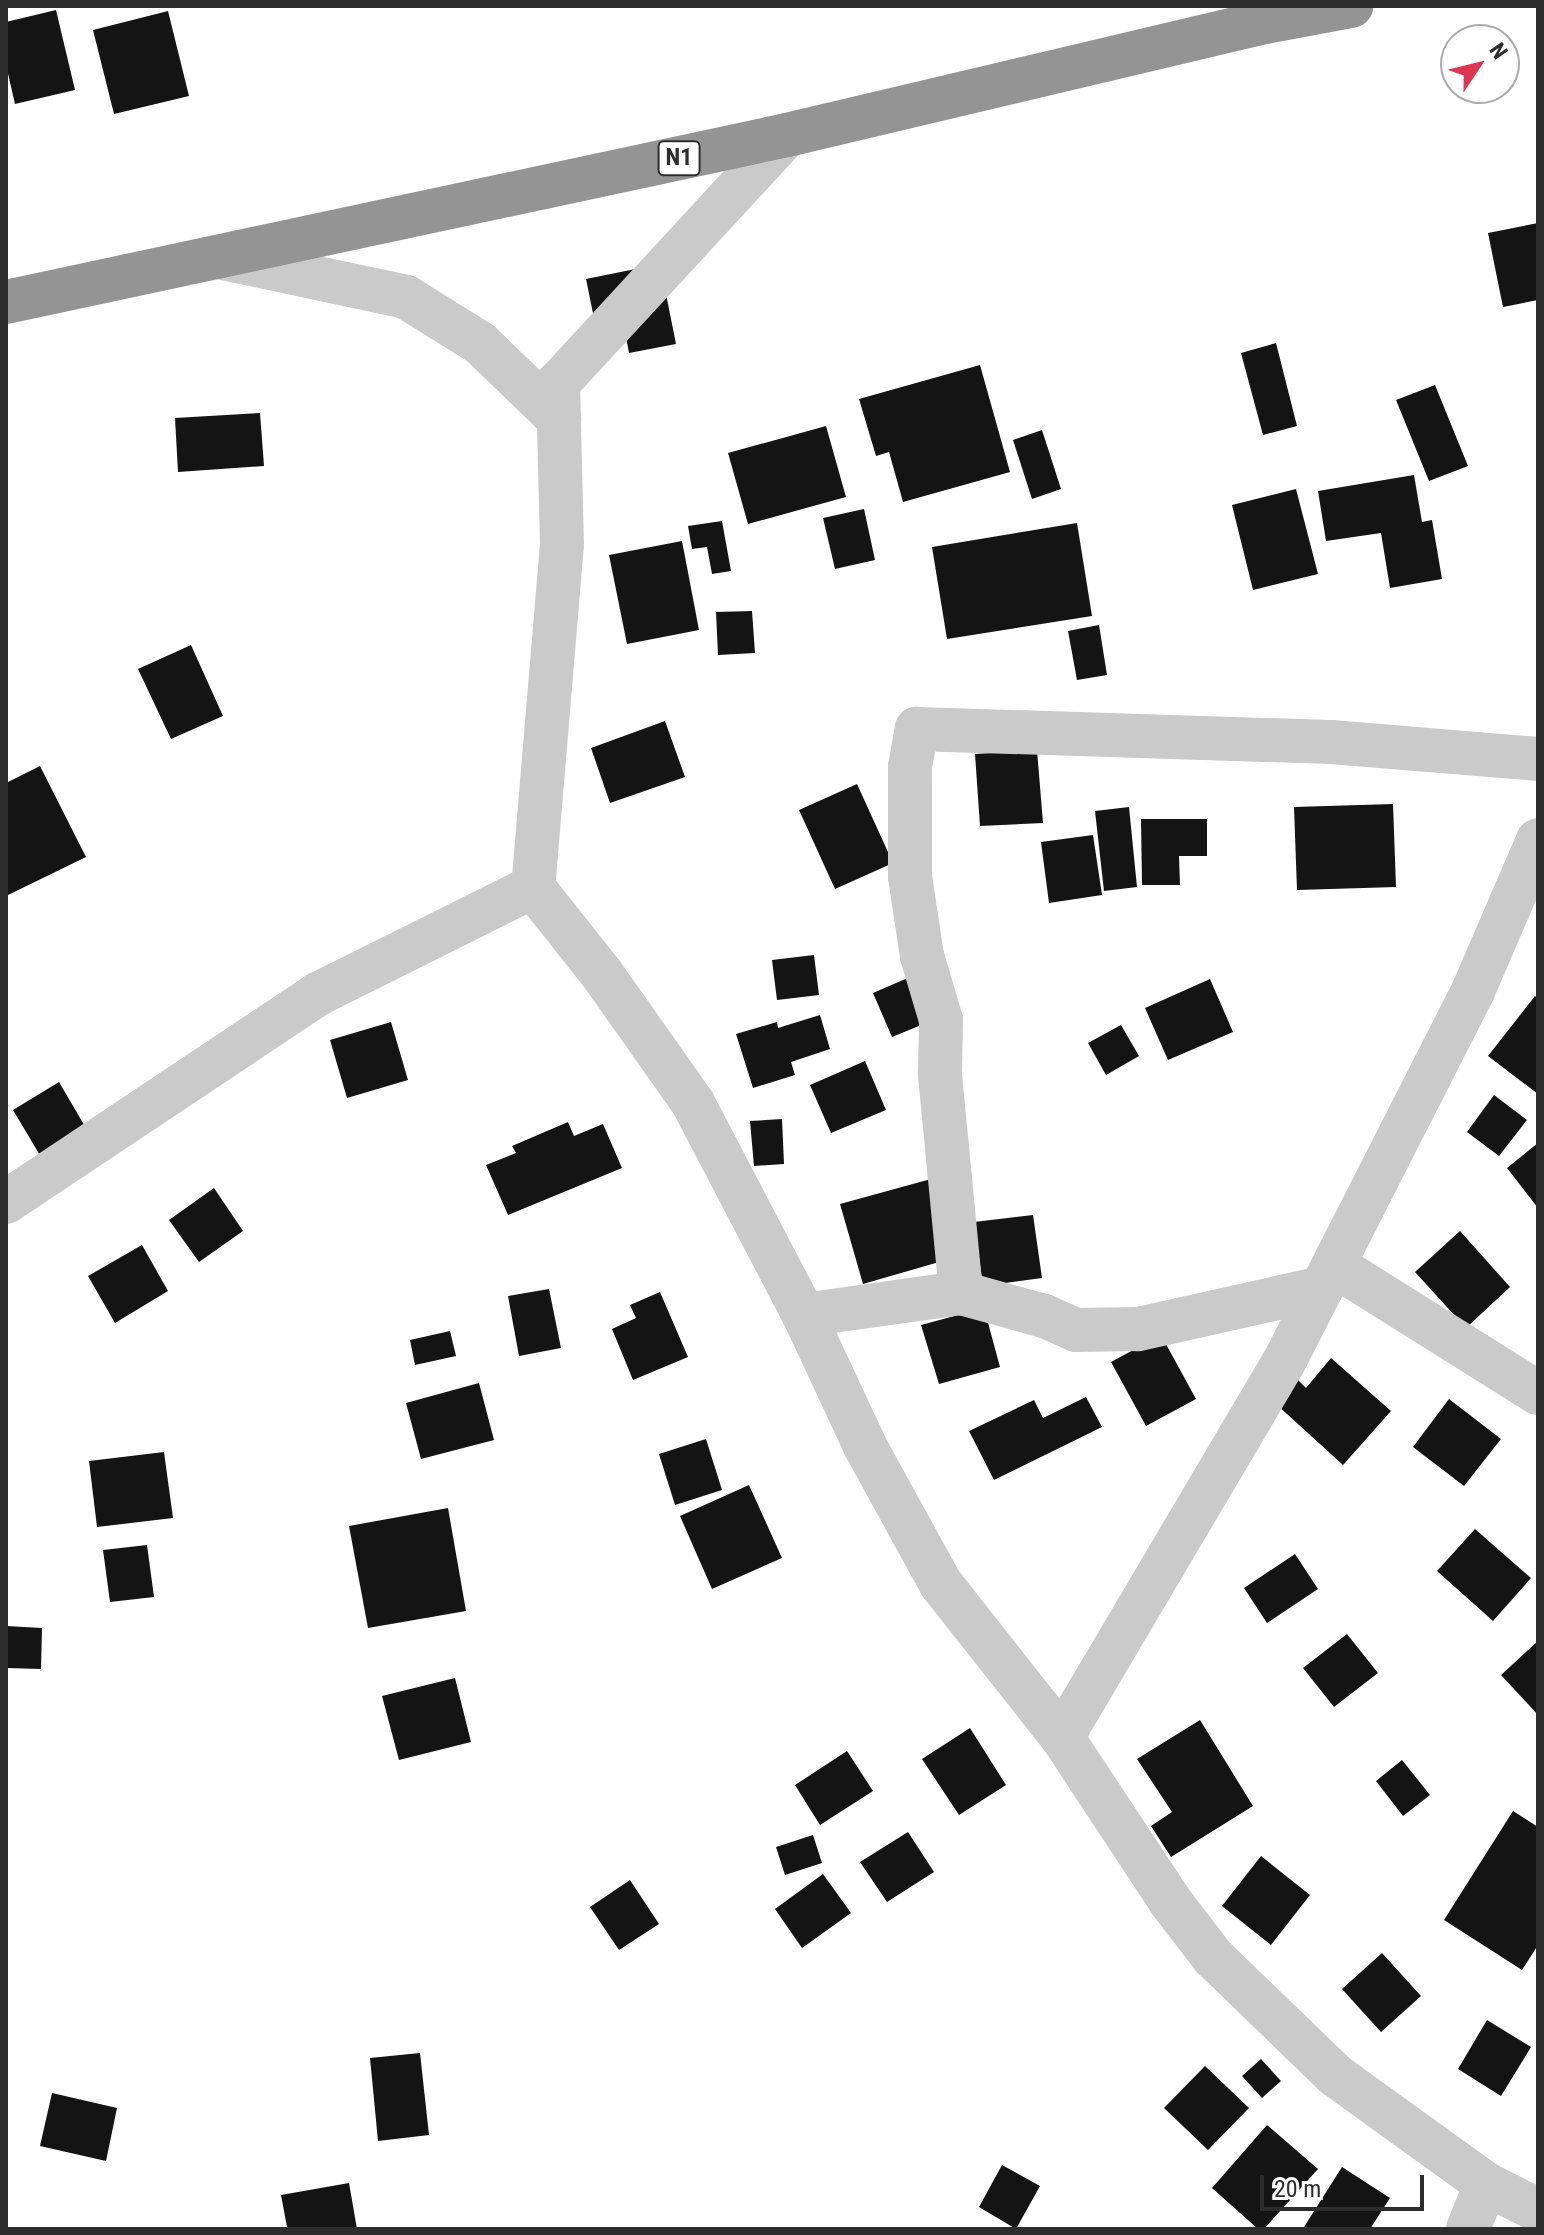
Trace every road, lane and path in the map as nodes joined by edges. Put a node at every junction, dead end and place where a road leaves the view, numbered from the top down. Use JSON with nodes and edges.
{"nodes":[{"id":1,"x":1351,"y":6,"type":"edge"},
{"id":2,"x":787,"y":135,"type":"junction"},
{"id":3,"x":223,"y":258,"type":"junction"},
{"id":4,"x":6,"y":302,"type":"edge"},
{"id":5,"x":559,"y":419,"type":"junction"},
{"id":6,"x":1538,"y":759,"type":"edge"},
{"id":7,"x":1538,"y":840,"type":"edge"},
{"id":8,"x":533,"y":887,"type":"junction"},
{"id":9,"x":6,"y":1202,"type":"edge"},
{"id":10,"x":1328,"y":1276,"type":"junction"},
{"id":11,"x":961,"y":1293,"type":"junction"},
{"id":12,"x":804,"y":1315,"type":"junction"},
{"id":13,"x":1538,"y":1393,"type":"edge"},
{"id":14,"x":1062,"y":1737,"type":"junction"},
{"id":15,"x":1486,"y":2184,"type":"junction"},
{"id":16,"x":1538,"y":2210,"type":"edge"},
{"id":17,"x":1468,"y":2229,"type":"edge"}],
"edges":[{"from":1,"to":2,"type":"highway","number":"N1"},
{"from":2,"to":3,"type":"highway","number":"N1"},
{"from":2,"to":5,"type":"street"},
{"from":3,"to":4,"type":"highway","number":"N1"},
{"from":3,"to":5,"type":"street"},
{"from":5,"to":8,"type":"street"},
{"from":6,"to":11,"type":"street"},
{"from":7,"to":10,"type":"street"},
{"from":8,"to":9,"type":"street"},
{"from":8,"to":12,"type":"street"},
{"from":10,"to":11,"type":"street"},
{"from":10,"to":13,"type":"street"},
{"from":10,"to":14,"type":"street"},
{"from":11,"to":12,"type":"street"},
{"from":12,"to":14,"type":"street"},
{"from":14,"to":15,"type":"street"},
{"from":15,"to":16,"type":"street"},
{"from":15,"to":17,"type":"street"}]}
